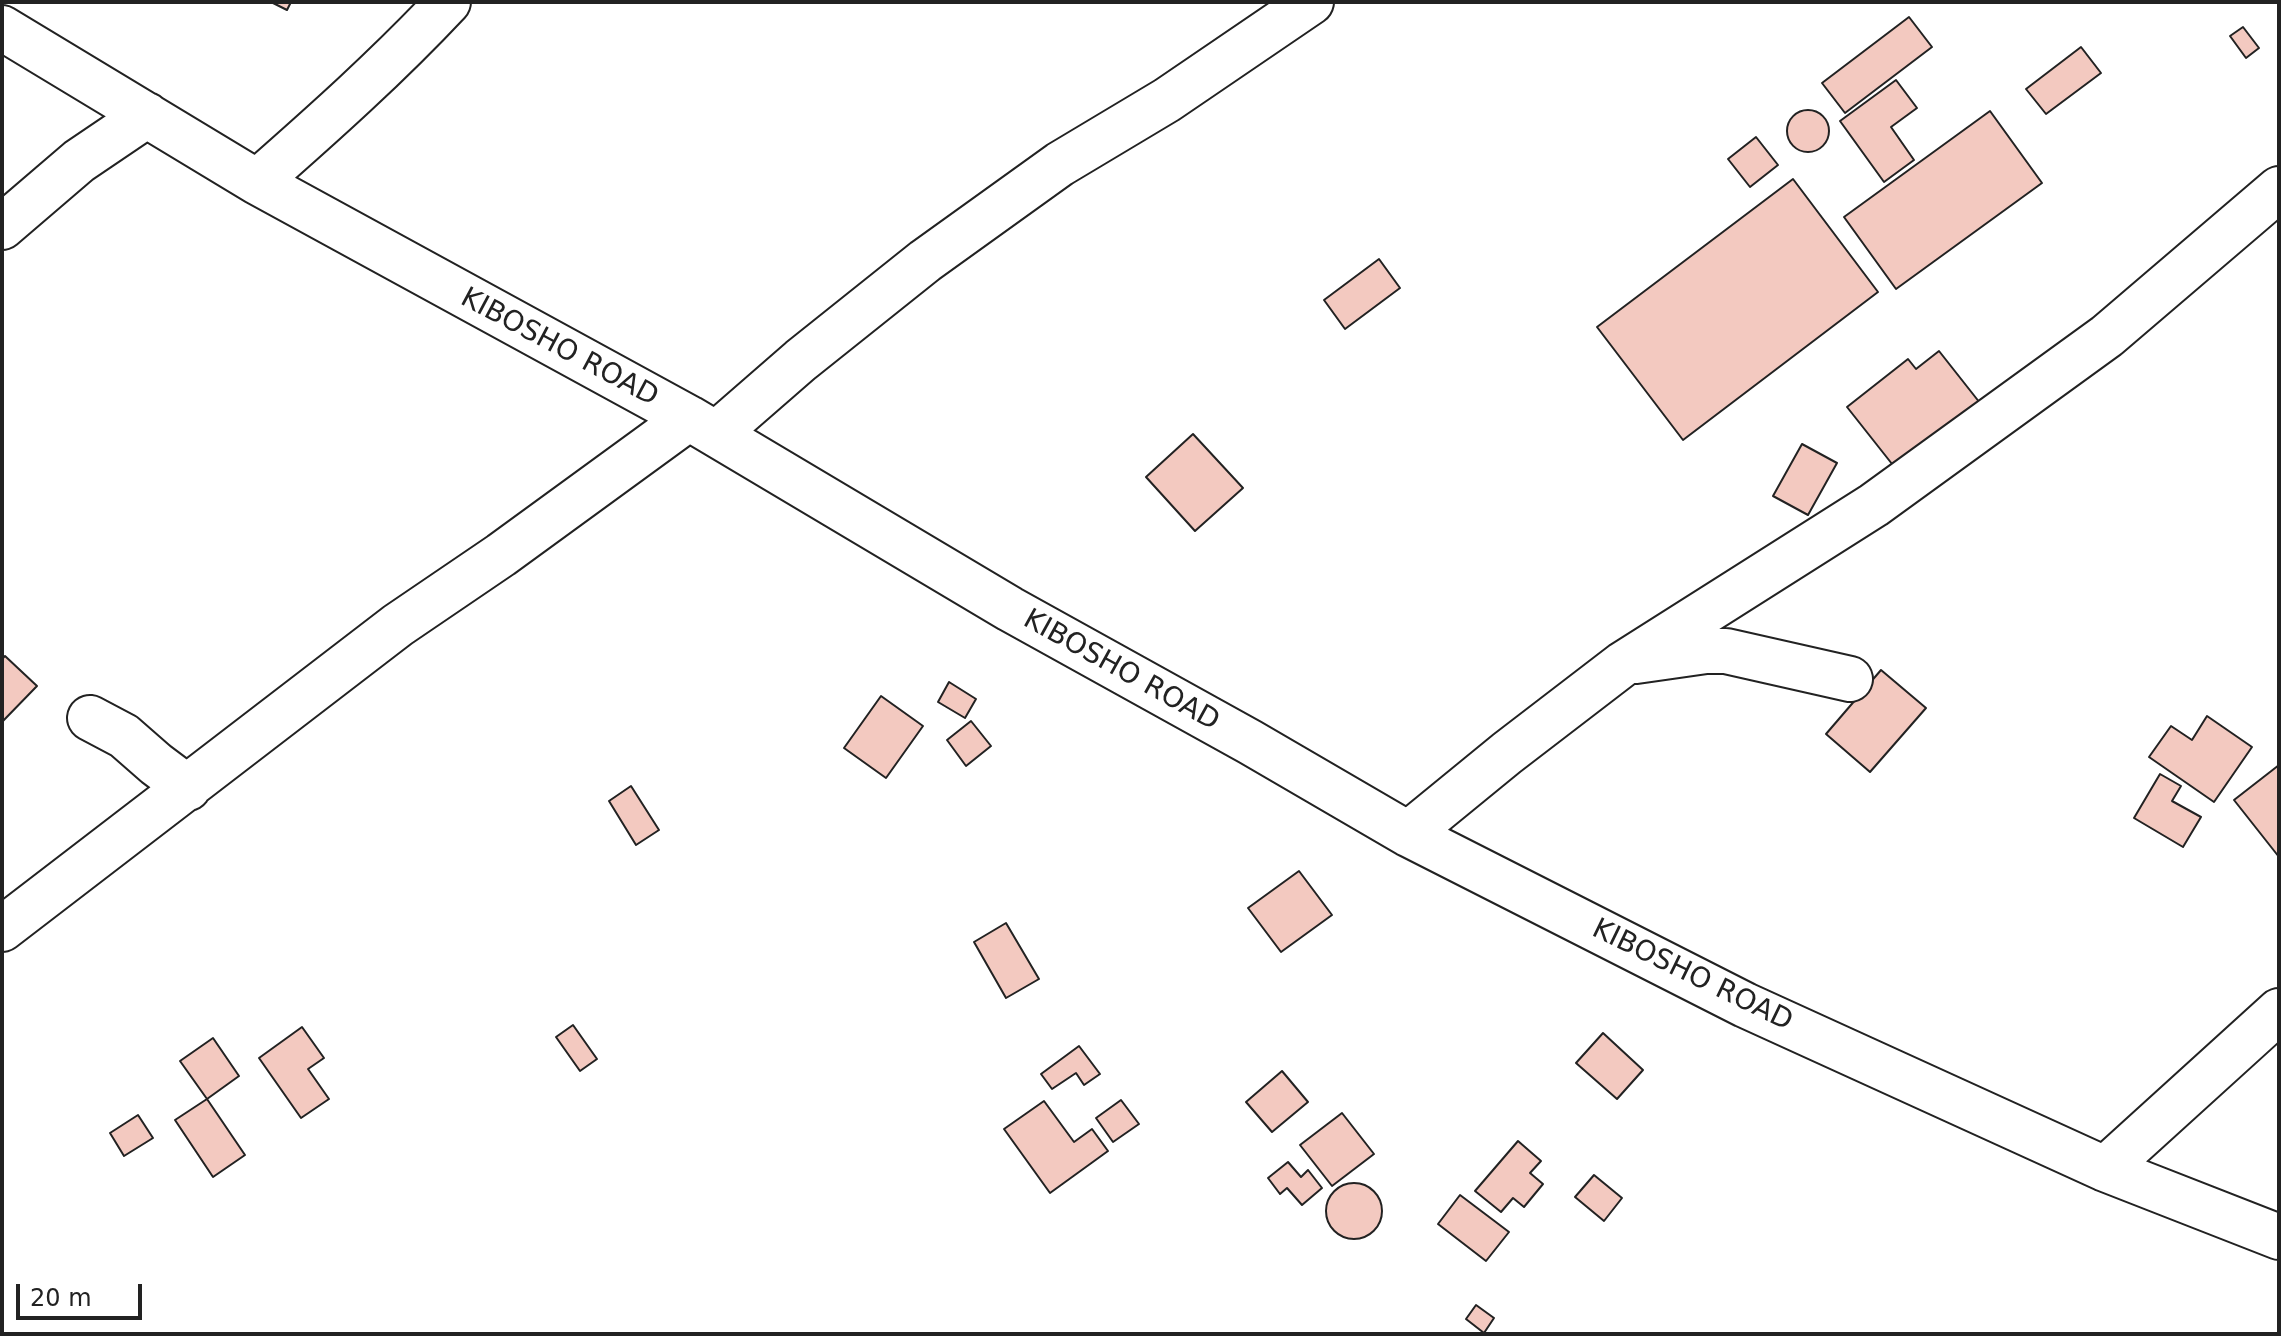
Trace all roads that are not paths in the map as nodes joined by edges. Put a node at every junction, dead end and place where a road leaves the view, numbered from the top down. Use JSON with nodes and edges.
{"nodes":[{"id":1,"x":448,"y":2,"type":"edge"},
{"id":2,"x":1311,"y":2,"type":"edge"},
{"id":3,"x":2,"y":28,"type":"edge"},
{"id":4,"x":147,"y":115,"type":"junction"},
{"id":5,"x":257,"y":182,"type":"junction"},
{"id":6,"x":2279,"y":189,"type":"edge"},
{"id":7,"x":2,"y":227,"type":"edge"},
{"id":8,"x":703,"y":426,"type":"junction"},
{"id":9,"x":1623,"y":664,"type":"junction"},
{"id":10,"x":1850,"y":679,"type":"dead end"},
{"id":11,"x":90,"y":718,"type":"dead end"},
{"id":12,"x":188,"y":788,"type":"junction"},
{"id":13,"x":1408,"y":834,"type":"junction"},
{"id":14,"x":2,"y":929,"type":"edge"},
{"id":15,"x":2279,"y":1011,"type":"edge"},
{"id":16,"x":2105,"y":1169,"type":"junction"},
{"id":17,"x":2279,"y":1237,"type":"edge"}],
"edges":[{"from":1,"to":5,"type":"street"},
{"from":2,"to":8,"type":"street"},
{"from":3,"to":4,"type":"street","name":"KIBOSHO ROAD"},
{"from":4,"to":5,"type":"street","name":"KIBOSHO ROAD"},
{"from":4,"to":7,"type":"street"},
{"from":5,"to":8,"type":"street","name":"KIBOSHO ROAD"},
{"from":6,"to":9,"type":"street"},
{"from":8,"to":12,"type":"street"},
{"from":8,"to":13,"type":"street","name":"KIBOSHO ROAD"},
{"from":9,"to":10,"type":"street"},
{"from":9,"to":13,"type":"street"},
{"from":11,"to":12,"type":"street"},
{"from":12,"to":14,"type":"street"},
{"from":13,"to":16,"type":"street","name":"KIBOSHO ROAD"},
{"from":15,"to":16,"type":"street"},
{"from":16,"to":17,"type":"street","name":"KIBOSHO ROAD"}]}
